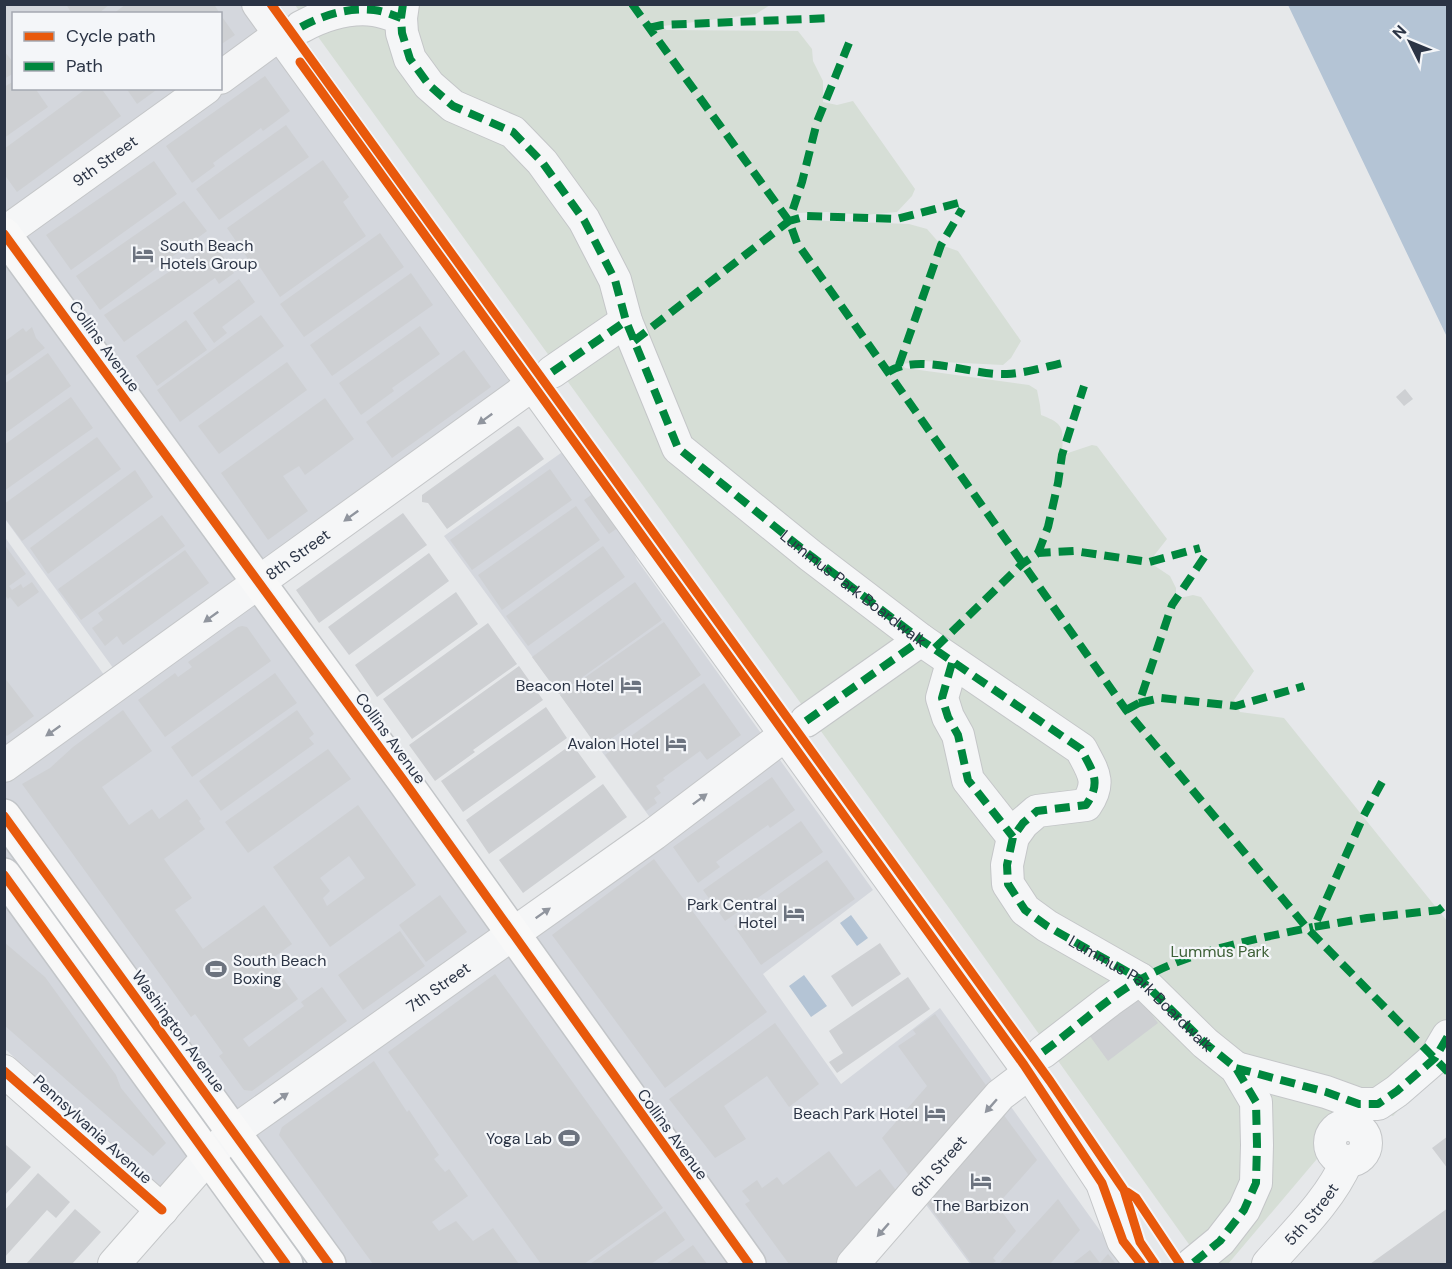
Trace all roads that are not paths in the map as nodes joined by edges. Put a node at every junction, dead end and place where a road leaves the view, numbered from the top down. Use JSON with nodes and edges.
{"nodes":[{"id":1,"x":258,"y":4,"type":"edge"},
{"id":2,"x":402,"y":11,"type":"edge"},
{"id":3,"x":290,"y":31,"type":"junction"},
{"id":4,"x":222,"y":77,"type":"edge"},
{"id":5,"x":203,"y":90,"type":"edge"},
{"id":6,"x":4,"y":233,"type":"edge"},
{"id":7,"x":626,"y":321,"type":"junction"},
{"id":8,"x":542,"y":378,"type":"junction"},
{"id":9,"x":258,"y":582,"type":"junction"},
{"id":10,"x":921,"y":640,"type":"junction"},
{"id":11,"x":952,"y":663,"type":"junction"},
{"id":12,"x":795,"y":728,"type":"junction"},
{"id":13,"x":4,"y":766,"type":"edge"},
{"id":14,"x":4,"y":816,"type":"edge"},
{"id":15,"x":1013,"y":837,"type":"junction"},
{"id":16,"x":4,"y":875,"type":"edge"},
{"id":17,"x":513,"y":934,"type":"junction"},
{"id":18,"x":1140,"y":979,"type":"junction"},
{"id":19,"x":1441,"y":1047,"type":"edge"},
{"id":20,"x":1036,"y":1063,"type":"junction"},
{"id":21,"x":1236,"y":1068,"type":"junction"},
{"id":22,"x":4,"y":1071,"type":"edge"},
{"id":23,"x":233,"y":1132,"type":"junction"},
{"id":24,"x":208,"y":1157,"type":"junction"},
{"id":25,"x":1347,"y":1161,"type":"dead end"},
{"id":26,"x":162,"y":1210,"type":"junction"},
{"id":27,"x":114,"y":1264,"type":"edge"},
{"id":28,"x":286,"y":1264,"type":"edge"},
{"id":29,"x":329,"y":1264,"type":"edge"},
{"id":30,"x":748,"y":1264,"type":"edge"},
{"id":31,"x":853,"y":1264,"type":"edge"},
{"id":32,"x":1141,"y":1264,"type":"edge"},
{"id":33,"x":1192,"y":1264,"type":"edge"},
{"id":34,"x":1268,"y":1264,"type":"edge"}],
"edges":[{"from":1,"to":3,"type":"street"},
{"from":2,"to":3,"type":"street"},
{"from":2,"to":7,"type":"street","name":"Lummus Park Boardwalk"},
{"from":3,"to":4,"type":"street"},
{"from":3,"to":8,"type":"street"},
{"from":5,"to":6,"type":"street","name":"9th Street"},
{"from":6,"to":9,"type":"main road","name":"Collins Avenue"},
{"from":7,"to":8,"type":"street","name":"8th Street"},
{"from":7,"to":10,"type":"street","name":"Lummus Park Boardwalk"},
{"from":8,"to":9,"type":"street","name":"8th Street","one_way":true},
{"from":8,"to":12,"type":"street"},
{"from":9,"to":13,"type":"street","name":"8th Street","one_way":true},
{"from":9,"to":17,"type":"main road","name":"Collins Avenue"},
{"from":10,"to":11,"type":"street","name":"Lummus Park Boardwalk"},
{"from":10,"to":12,"type":"street","name":"7th Street"},
{"from":11,"to":15,"type":"street"},
{"from":11,"to":15,"type":"street","name":"Lummus Park Boardwalk"},
{"from":17,"to":12,"type":"street","name":"7th Street","one_way":true},
{"from":12,"to":20,"type":"street"},
{"from":14,"to":23,"type":"main road","name":"Washington Avenue"},
{"from":15,"to":18,"type":"street","name":"Lummus Park Boardwalk"},
{"from":16,"to":24,"type":"main road"},
{"from":23,"to":17,"type":"street","name":"7th Street","one_way":true},
{"from":17,"to":30,"type":"main road","name":"Collins Avenue"},
{"from":18,"to":20,"type":"street","name":"6th Street"},
{"from":18,"to":21,"type":"street","name":"Lummus Park Boardwalk"},
{"from":19,"to":21,"type":"street","name":"Lummus Park Boardwalk"},
{"from":20,"to":31,"type":"street","name":"6th Street","one_way":true},
{"from":20,"to":32,"type":"street"},
{"from":21,"to":33,"type":"street","name":"Lummus Park Boardwalk"},
{"from":22,"to":26,"type":"street","name":"Pennsylvania Avenue"},
{"from":23,"to":24,"type":"street","name":"7th Street"},
{"from":23,"to":29,"type":"main road","name":"Washington Avenue"},
{"from":24,"to":26,"type":"street","name":"7th Street"},
{"from":24,"to":28,"type":"main road"},
{"from":25,"to":34,"type":"street","name":"5th Street"},
{"from":26,"to":27,"type":"street","name":"7th Street"}]}
